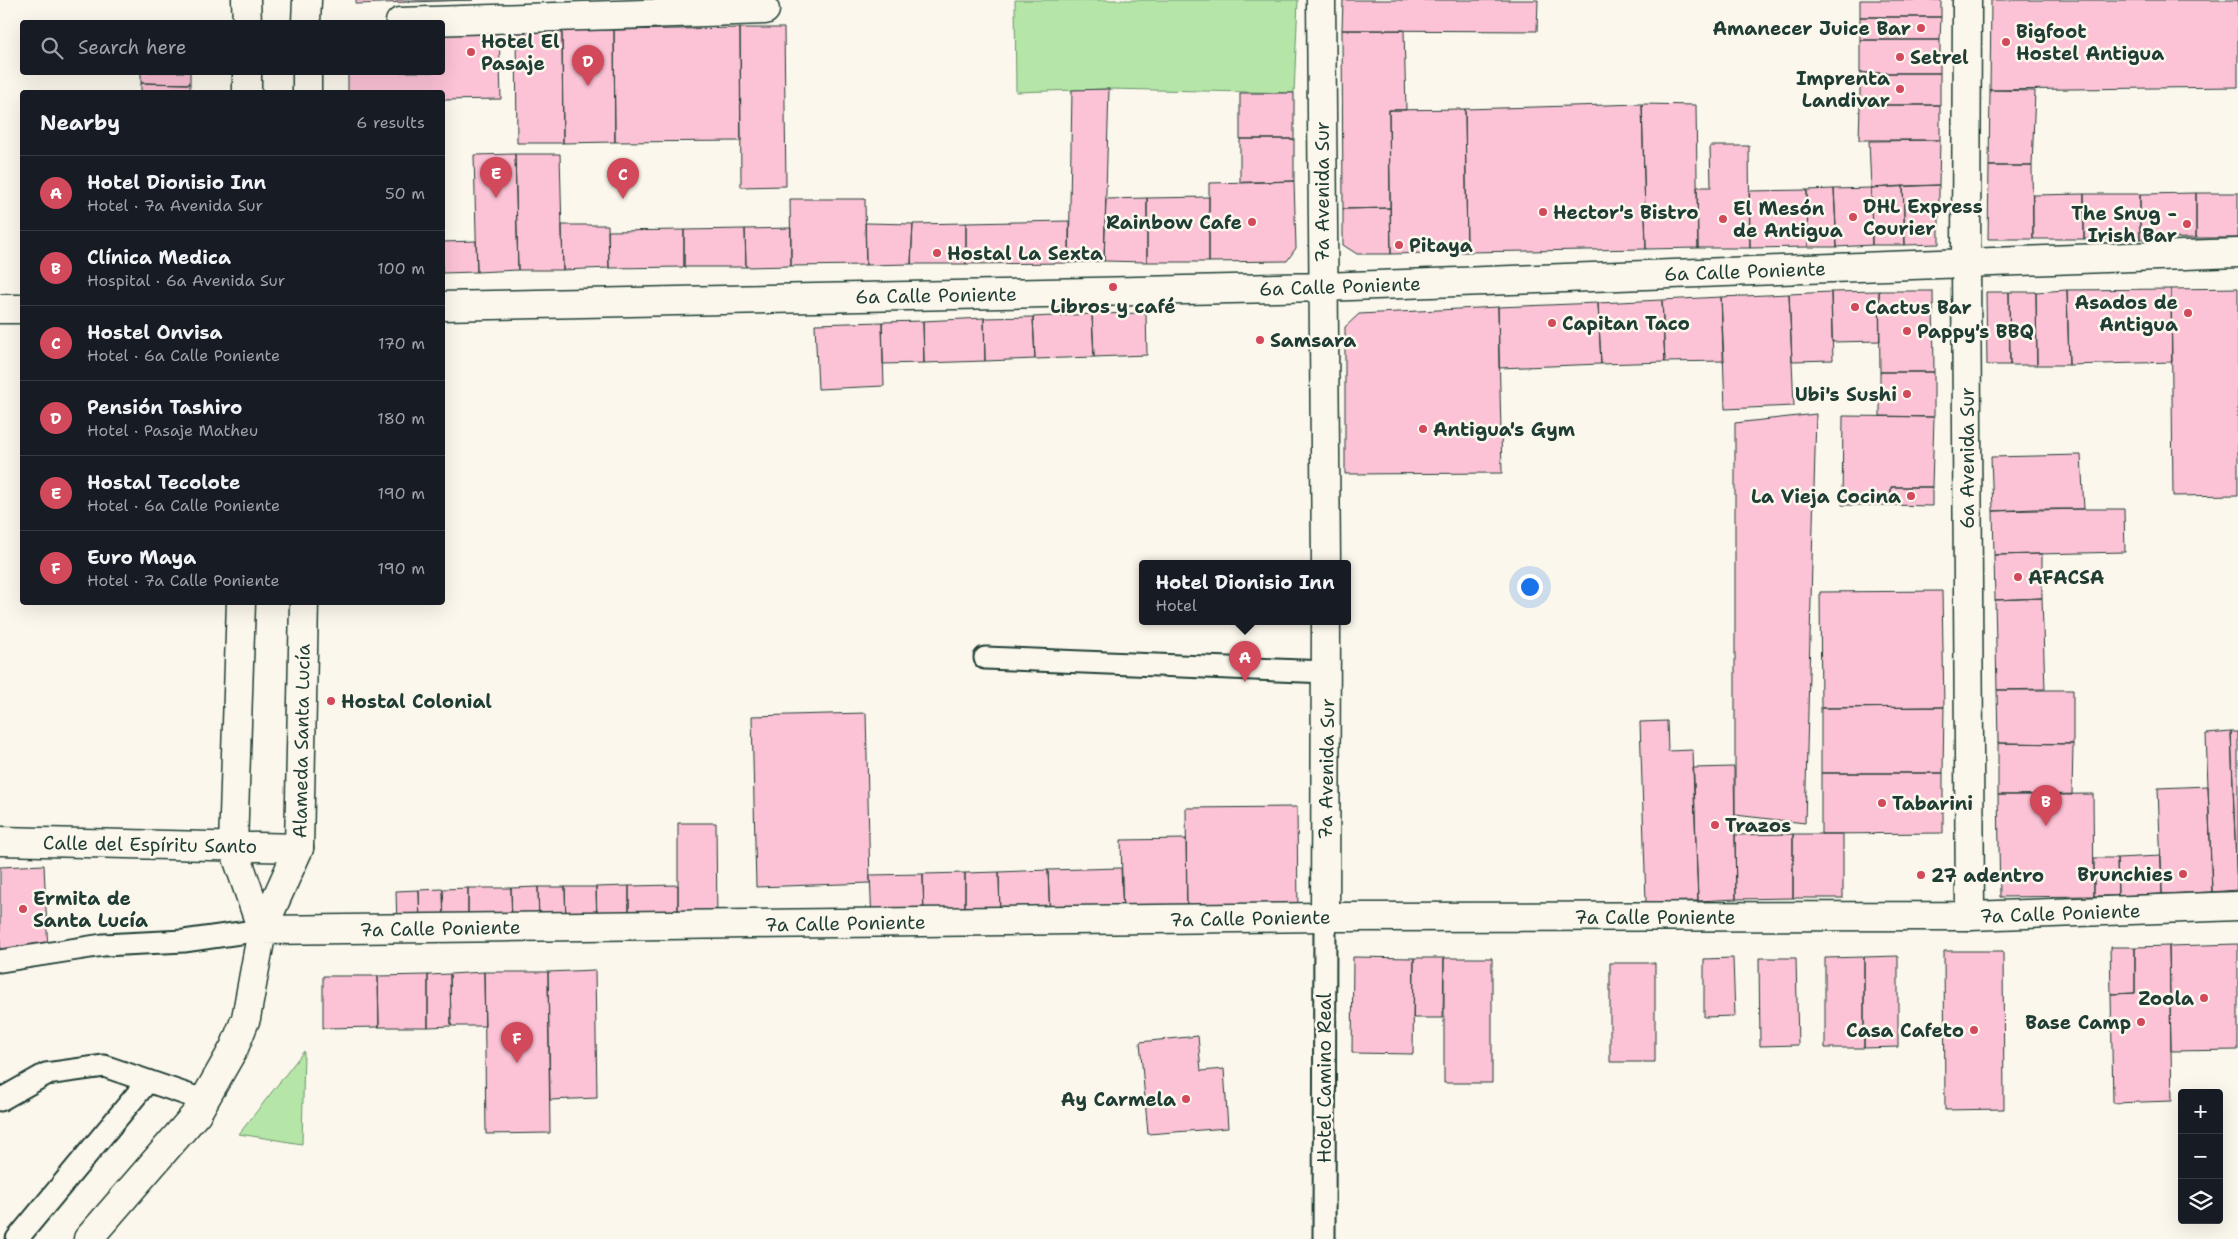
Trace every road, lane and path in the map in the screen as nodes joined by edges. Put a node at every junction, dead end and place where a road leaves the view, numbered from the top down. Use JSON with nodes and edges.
{"nodes":[{"id":1,"x":246,"y":0,"type":"edge"},
{"id":2,"x":307,"y":0,"type":"edge"},
{"id":3,"x":1321,"y":0,"type":"edge"},
{"id":4,"x":1966,"y":0,"type":"edge"},
{"id":5,"x":671,"y":7,"type":"edge"},
{"id":6,"x":765,"y":10,"type":"dead end"},
{"id":7,"x":247,"y":20,"type":"edge"},
{"id":8,"x":306,"y":20,"type":"edge"},
{"id":9,"x":436,"y":20,"type":"edge"},
{"id":10,"x":247,"y":75,"type":"edge"},
{"id":11,"x":306,"y":75,"type":"edge"},
{"id":12,"x":248,"y":90,"type":"edge"},
{"id":13,"x":307,"y":90,"type":"edge"},
{"id":14,"x":2238,"y":253,"type":"edge"},
{"id":15,"x":1966,"y":263,"type":"junction"},
{"id":16,"x":1323,"y":287,"type":"junction"},
{"id":17,"x":445,"y":306,"type":"edge"},
{"id":18,"x":0,"y":308,"type":"edge"},
{"id":19,"x":20,"y":309,"type":"edge"},
{"id":20,"x":1326,"y":560,"type":"edge"},
{"id":21,"x":241,"y":605,"type":"edge"},
{"id":22,"x":304,"y":605,"type":"edge"},
{"id":23,"x":1326,"y":625,"type":"edge"},
{"id":24,"x":985,"y":658,"type":"dead end"},
{"id":25,"x":1327,"y":672,"type":"junction"},
{"id":26,"x":0,"y":841,"type":"edge"},
{"id":27,"x":233,"y":846,"type":"junction"},
{"id":28,"x":299,"y":848,"type":"junction"},
{"id":29,"x":2238,"y":906,"type":"edge"},
{"id":30,"x":1970,"y":916,"type":"junction"},
{"id":31,"x":1324,"y":917,"type":"junction"},
{"id":32,"x":262,"y":930,"type":"junction"},
{"id":33,"x":0,"y":961,"type":"edge"},
{"id":34,"x":148,"y":1081,"type":"junction"},
{"id":35,"x":0,"y":1100,"type":"edge"},
{"id":36,"x":203,"y":1100,"type":"junction"},
{"id":37,"x":16,"y":1239,"type":"edge"},
{"id":38,"x":88,"y":1239,"type":"edge"},
{"id":39,"x":1324,"y":1239,"type":"edge"}],
"edges":[{"from":1,"to":7,"type":"street"},
{"from":2,"to":8,"type":"street"},
{"from":3,"to":16,"type":"street","name":"7a Avenida Sur"},
{"from":4,"to":15,"type":"street","name":"6a Avenida Sur"},
{"from":5,"to":6,"type":"street"},
{"from":5,"to":9,"type":"street"},
{"from":10,"to":12,"type":"street"},
{"from":11,"to":13,"type":"street"},
{"from":14,"to":15,"type":"street","name":"6a Calle Poniente"},
{"from":15,"to":16,"type":"street","name":"6a Calle Poniente"},
{"from":15,"to":30,"type":"street","name":"6a Avenida Sur"},
{"from":16,"to":17,"type":"street","name":"6a Calle Poniente"},
{"from":16,"to":20,"type":"street","name":"7a Avenida Sur"},
{"from":18,"to":19,"type":"street"},
{"from":21,"to":27,"type":"street"},
{"from":22,"to":28,"type":"street","name":"Alameda Santa Lucía"},
{"from":23,"to":25,"type":"street","name":"7a Avenida Sur"},
{"from":24,"to":25,"type":"lane"},
{"from":25,"to":31,"type":"street","name":"7a Avenida Sur"},
{"from":26,"to":27,"type":"street","name":"Calle del Espíritu Santo"},
{"from":27,"to":28,"type":"street","name":"Calle del Espíritu Santo"},
{"from":27,"to":32,"type":"street"},
{"from":28,"to":32,"type":"street","name":"Alameda Santa Lucía"},
{"from":29,"to":30,"type":"street","name":"7a Calle Poniente"},
{"from":30,"to":31,"type":"street","name":"7a Calle Poniente"},
{"from":31,"to":32,"type":"street","name":"7a Calle Poniente"},
{"from":31,"to":39,"type":"lane","name":"Hotel Camino Real"},
{"from":32,"to":33,"type":"lane"},
{"from":32,"to":36,"type":"street","name":"Alameda Santa Lucía"},
{"from":34,"to":35,"type":"lane"},
{"from":34,"to":36,"type":"lane"},
{"from":34,"to":37,"type":"lane"},
{"from":36,"to":38,"type":"street","name":"Alameda Santa Lucía"}]}
